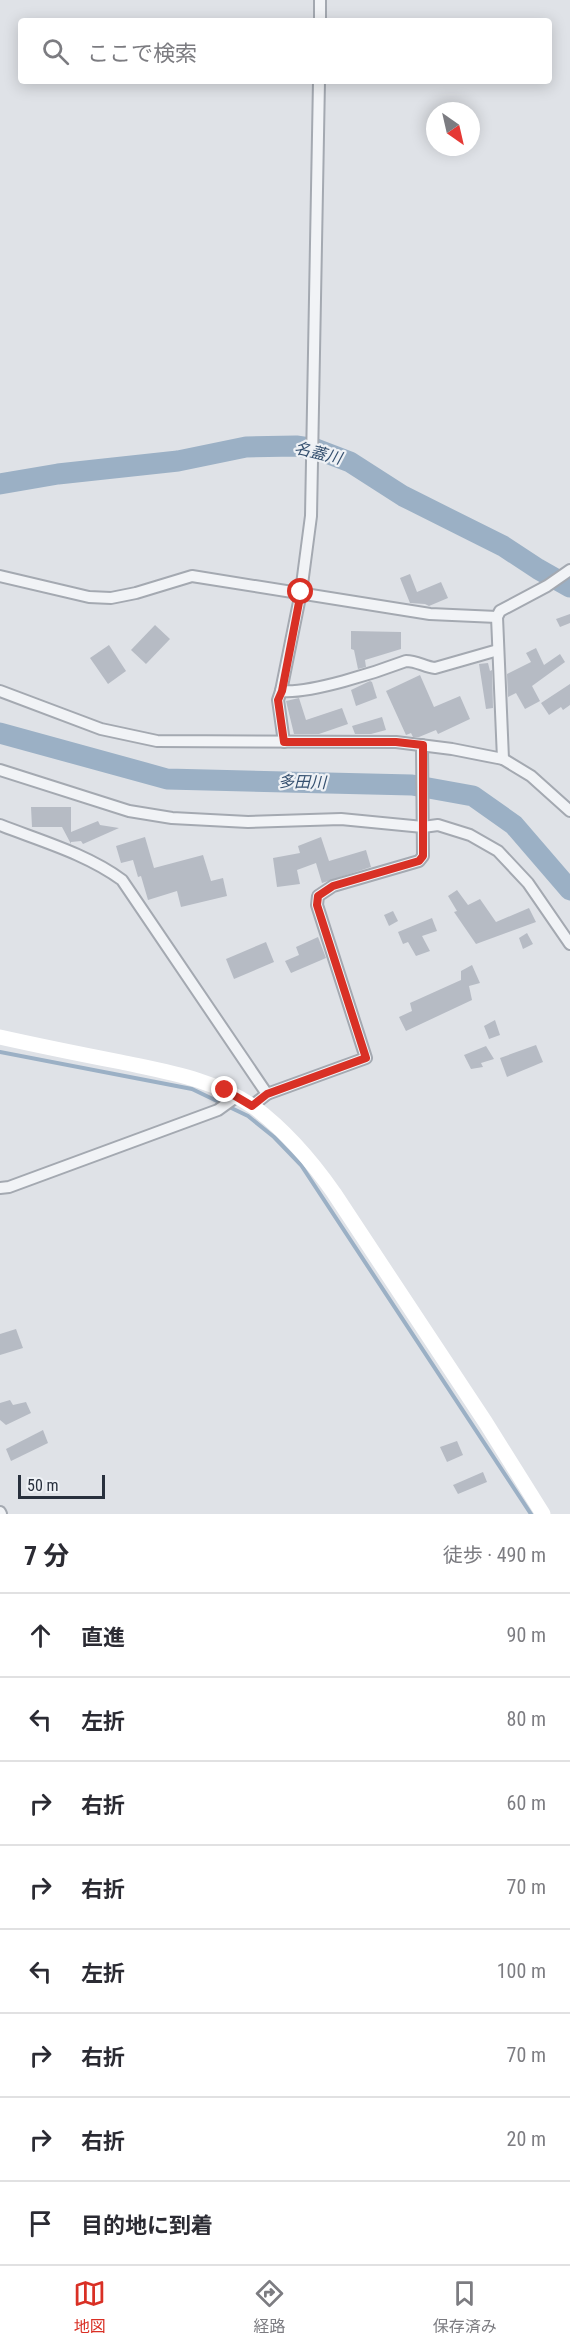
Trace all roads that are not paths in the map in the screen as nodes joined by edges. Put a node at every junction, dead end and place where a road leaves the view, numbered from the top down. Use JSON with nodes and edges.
{"nodes":[{"id":1,"x":320,"y":0,"type":"edge"},
{"id":2,"x":320,"y":18,"type":"edge"},
{"id":3,"x":319,"y":84,"type":"edge"},
{"id":4,"x":568,"y":571,"type":"edge"},
{"id":5,"x":0,"y":576,"type":"edge"},
{"id":6,"x":301,"y":592,"type":"junction"},
{"id":7,"x":497,"y":617,"type":"junction"},
{"id":8,"x":498,"y":650,"type":"junction"},
{"id":9,"x":0,"y":691,"type":"edge"},
{"id":10,"x":282,"y":691,"type":"junction"},
{"id":11,"x":284,"y":742,"type":"junction"},
{"id":12,"x":422,"y":749,"type":"junction"},
{"id":13,"x":503,"y":759,"type":"junction"},
{"id":14,"x":0,"y":770,"type":"edge"},
{"id":15,"x":570,"y":811,"type":"edge"},
{"id":16,"x":423,"y":824,"type":"junction"},
{"id":17,"x":0,"y":825,"type":"edge"},
{"id":18,"x":570,"y":944,"type":"edge"},
{"id":19,"x":0,"y":1037,"type":"edge"},
{"id":20,"x":267,"y":1094,"type":"junction"},
{"id":21,"x":230,"y":1101,"type":"junction"},
{"id":22,"x":252,"y":1106,"type":"junction"},
{"id":23,"x":0,"y":1188,"type":"edge"},
{"id":24,"x":543,"y":1514,"type":"edge"}],
"edges":[{"from":1,"to":2,"type":"street"},
{"from":3,"to":6,"type":"street"},
{"from":4,"to":7,"type":"street"},
{"from":5,"to":6,"type":"street"},
{"from":6,"to":7,"type":"street"},
{"from":6,"to":10,"type":"street"},
{"from":7,"to":8,"type":"street"},
{"from":8,"to":10,"type":"street"},
{"from":8,"to":13,"type":"street"},
{"from":9,"to":11,"type":"street"},
{"from":10,"to":11,"type":"street"},
{"from":11,"to":12,"type":"street"},
{"from":12,"to":13,"type":"street"},
{"from":12,"to":16,"type":"street"},
{"from":13,"to":15,"type":"street"},
{"from":14,"to":16,"type":"street"},
{"from":16,"to":18,"type":"street"},
{"from":16,"to":20,"type":"street"},
{"from":17,"to":20,"type":"street"},
{"from":19,"to":21,"type":"street"},
{"from":20,"to":22,"type":"street"},
{"from":21,"to":22,"type":"street"},
{"from":21,"to":23,"type":"street"},
{"from":22,"to":24,"type":"street"}]}
